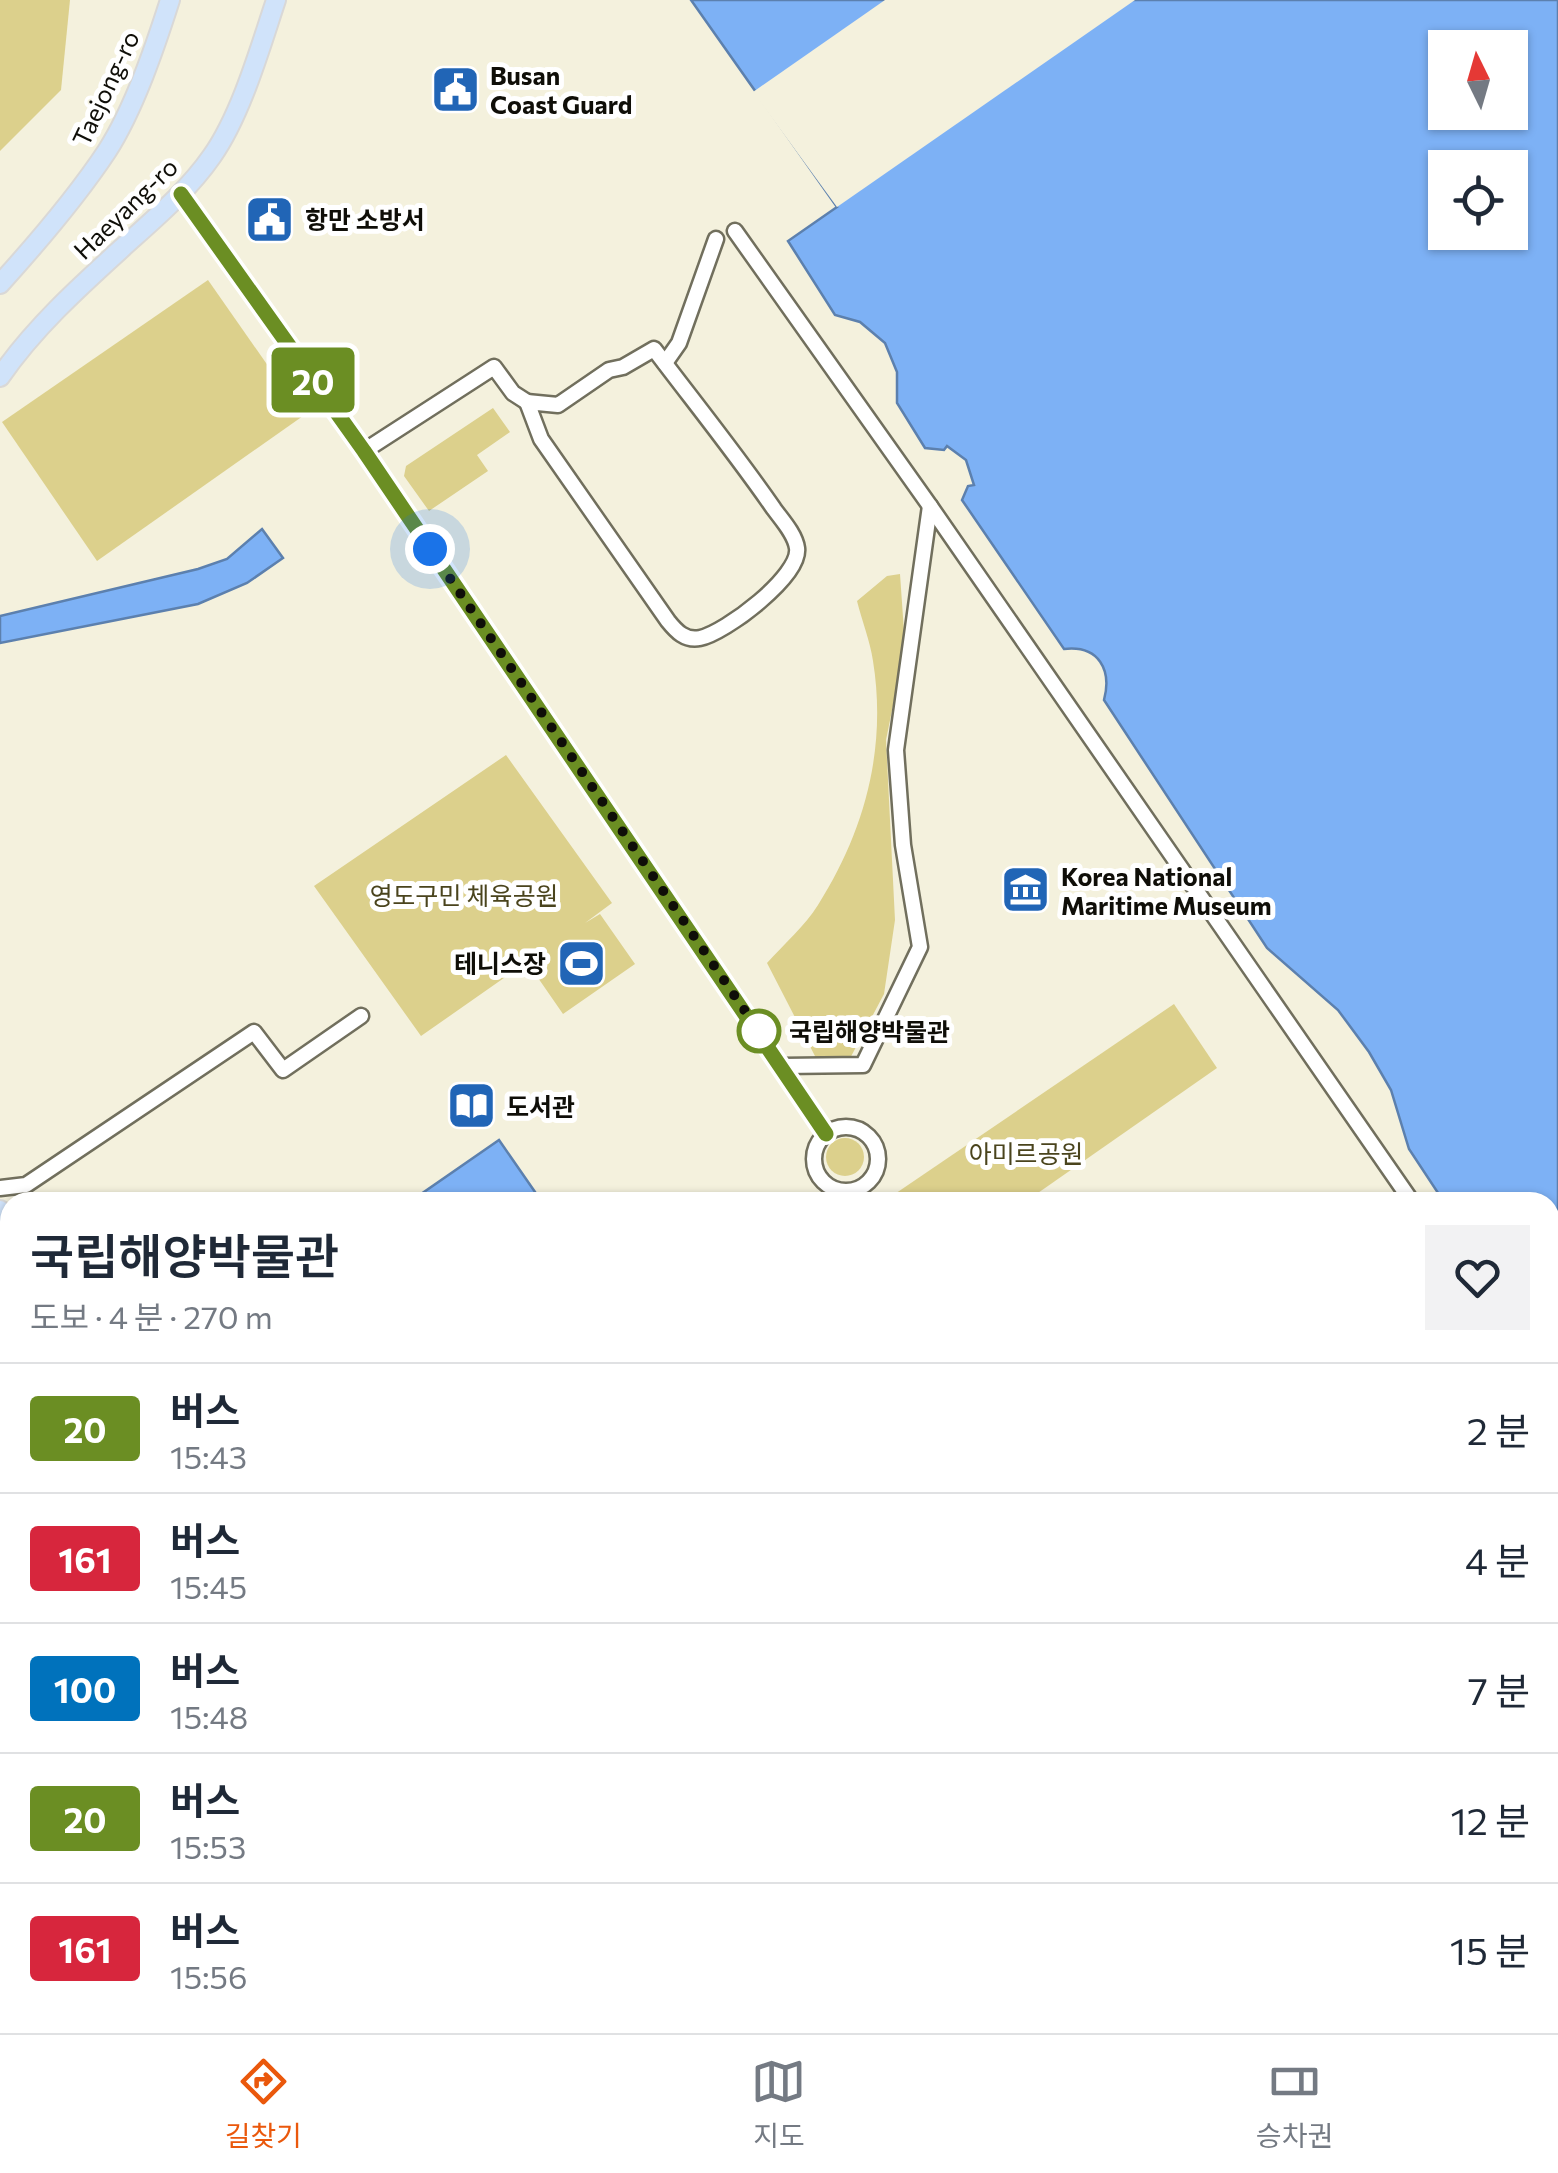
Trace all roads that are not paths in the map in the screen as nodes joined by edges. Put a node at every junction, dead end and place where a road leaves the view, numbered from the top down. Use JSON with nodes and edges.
{"nodes":[{"id":1,"x":170,"y":0,"type":"edge"},
{"id":2,"x":276,"y":0,"type":"edge"},
{"id":3,"x":181,"y":194,"type":"junction"},
{"id":4,"x":735,"y":231,"type":"dead end"},
{"id":5,"x":716,"y":239,"type":"dead end"},
{"id":6,"x":0,"y":284,"type":"edge"},
{"id":7,"x":665,"y":363,"type":"junction"},
{"id":8,"x":0,"y":377,"type":"edge"},
{"id":9,"x":527,"y":402,"type":"junction"},
{"id":10,"x":558,"y":405,"type":"junction"},
{"id":11,"x":541,"y":439,"type":"junction"},
{"id":12,"x":364,"y":451,"type":"junction"},
{"id":13,"x":930,"y":506,"type":"junction"},
{"id":14,"x":361,"y":1016,"type":"dead end"},
{"id":15,"x":783,"y":1066,"type":"junction"},
{"id":16,"x":826,"y":1134,"type":"junction"},
{"id":17,"x":0,"y":1188,"type":"edge"},
{"id":18,"x":1405,"y":1192,"type":"edge"}],
"edges":[{"from":1,"to":6,"type":"main road","name":"Taejong-ro"},
{"from":2,"to":3,"type":"main road","name":"Haeyang-ro"},
{"from":3,"to":8,"type":"main road","name":"Haeyang-ro"},
{"from":3,"to":12,"type":"street"},
{"from":4,"to":13,"type":"street"},
{"from":5,"to":7,"type":"street"},
{"from":7,"to":10,"type":"street"},
{"from":7,"to":11,"type":"street"},
{"from":9,"to":10,"type":"street"},
{"from":9,"to":11,"type":"street"},
{"from":9,"to":12,"type":"street"},
{"from":10,"to":11,"type":"street"},
{"from":12,"to":15,"type":"street"},
{"from":13,"to":15,"type":"street"},
{"from":13,"to":18,"type":"street"},
{"from":14,"to":17,"type":"street"},
{"from":15,"to":16,"type":"street"},
{"from":16,"to":16,"type":"street"}]}
